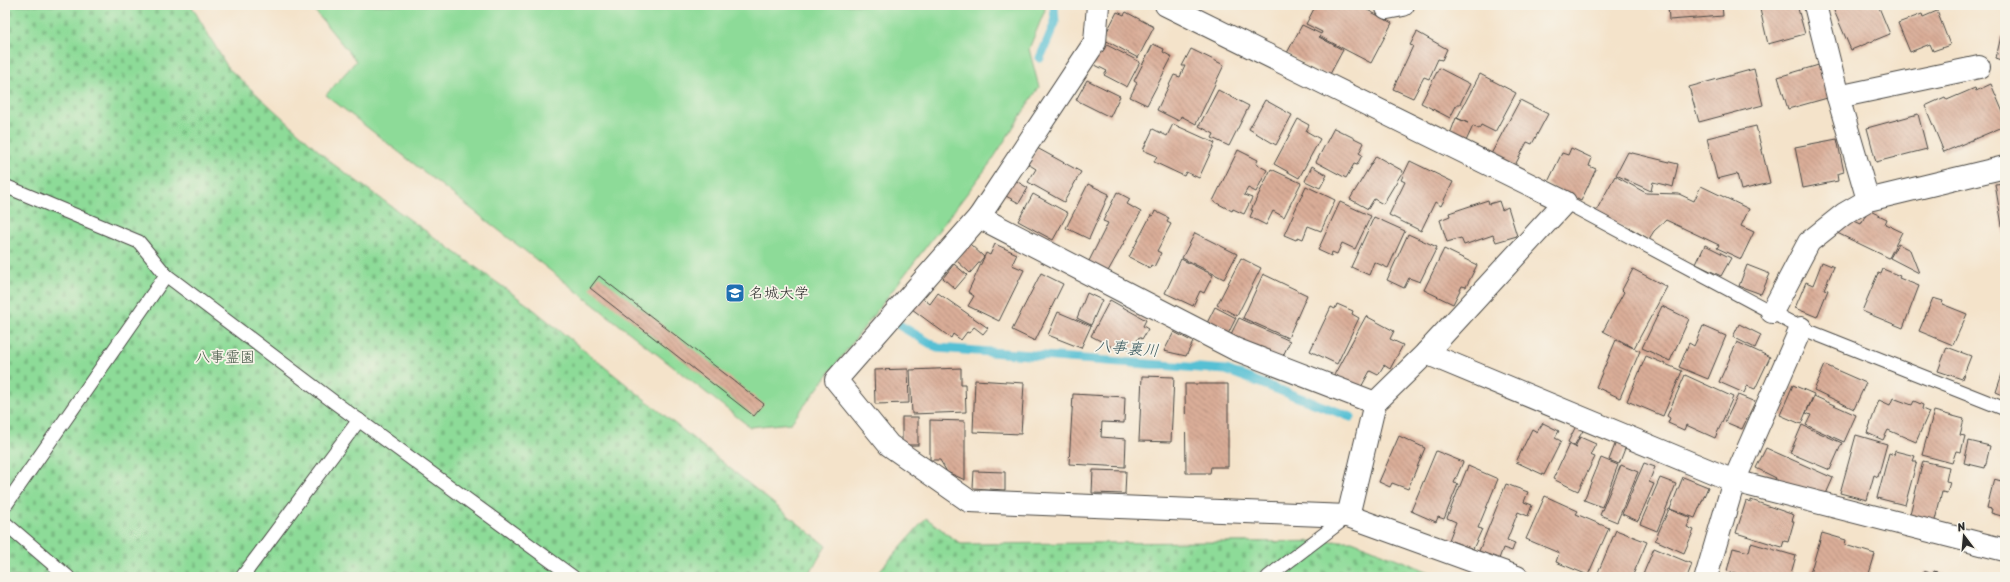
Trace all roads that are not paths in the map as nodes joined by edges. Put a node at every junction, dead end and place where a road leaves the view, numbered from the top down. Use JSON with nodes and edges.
{"nodes":[{"id":1,"x":1098,"y":5,"type":"edge"},
{"id":2,"x":1166,"y":5,"type":"edge"},
{"id":3,"x":1815,"y":5,"type":"edge"},
{"id":4,"x":1980,"y":67,"type":"dead end"},
{"id":5,"x":1838,"y":98,"type":"junction"},
{"id":6,"x":2005,"y":167,"type":"edge"},
{"id":7,"x":5,"y":186,"type":"edge"},
{"id":8,"x":1868,"y":200,"type":"junction"},
{"id":9,"x":1565,"y":202,"type":"junction"},
{"id":10,"x":979,"y":217,"type":"junction"},
{"id":11,"x":166,"y":275,"type":"junction"},
{"id":12,"x":1772,"y":312,"type":"junction"},
{"id":13,"x":1801,"y":328,"type":"junction"},
{"id":14,"x":1426,"y":353,"type":"junction"},
{"id":15,"x":1375,"y":402,"type":"junction"},
{"id":16,"x":2005,"y":409,"type":"edge"},
{"id":17,"x":359,"y":420,"type":"junction"},
{"id":18,"x":1734,"y":481,"type":"junction"},
{"id":19,"x":5,"y":506,"type":"edge"},
{"id":20,"x":1348,"y":516,"type":"junction"},
{"id":21,"x":5,"y":523,"type":"edge"},
{"id":22,"x":2005,"y":550,"type":"edge"},
{"id":23,"x":68,"y":577,"type":"edge"},
{"id":24,"x":242,"y":577,"type":"edge"},
{"id":25,"x":573,"y":577,"type":"edge"},
{"id":26,"x":1268,"y":577,"type":"edge"},
{"id":27,"x":1517,"y":577,"type":"edge"},
{"id":28,"x":1706,"y":577,"type":"edge"}],
"edges":[{"from":1,"to":10,"type":"street"},
{"from":2,"to":9,"type":"street"},
{"from":3,"to":5,"type":"street"},
{"from":4,"to":5,"type":"street"},
{"from":5,"to":8,"type":"street"},
{"from":6,"to":8,"type":"street"},
{"from":7,"to":11,"type":"lane"},
{"from":8,"to":12,"type":"street"},
{"from":9,"to":12,"type":"lane"},
{"from":9,"to":14,"type":"street"},
{"from":10,"to":15,"type":"street"},
{"from":10,"to":20,"type":"street"},
{"from":11,"to":17,"type":"lane"},
{"from":11,"to":19,"type":"lane"},
{"from":12,"to":13,"type":"lane"},
{"from":13,"to":16,"type":"lane"},
{"from":13,"to":18,"type":"street"},
{"from":14,"to":15,"type":"street"},
{"from":14,"to":18,"type":"street"},
{"from":15,"to":20,"type":"street"},
{"from":17,"to":24,"type":"lane"},
{"from":17,"to":25,"type":"lane"},
{"from":18,"to":22,"type":"street"},
{"from":18,"to":28,"type":"street"},
{"from":20,"to":26,"type":"lane"},
{"from":20,"to":27,"type":"street"},
{"from":21,"to":23,"type":"lane"}]}
